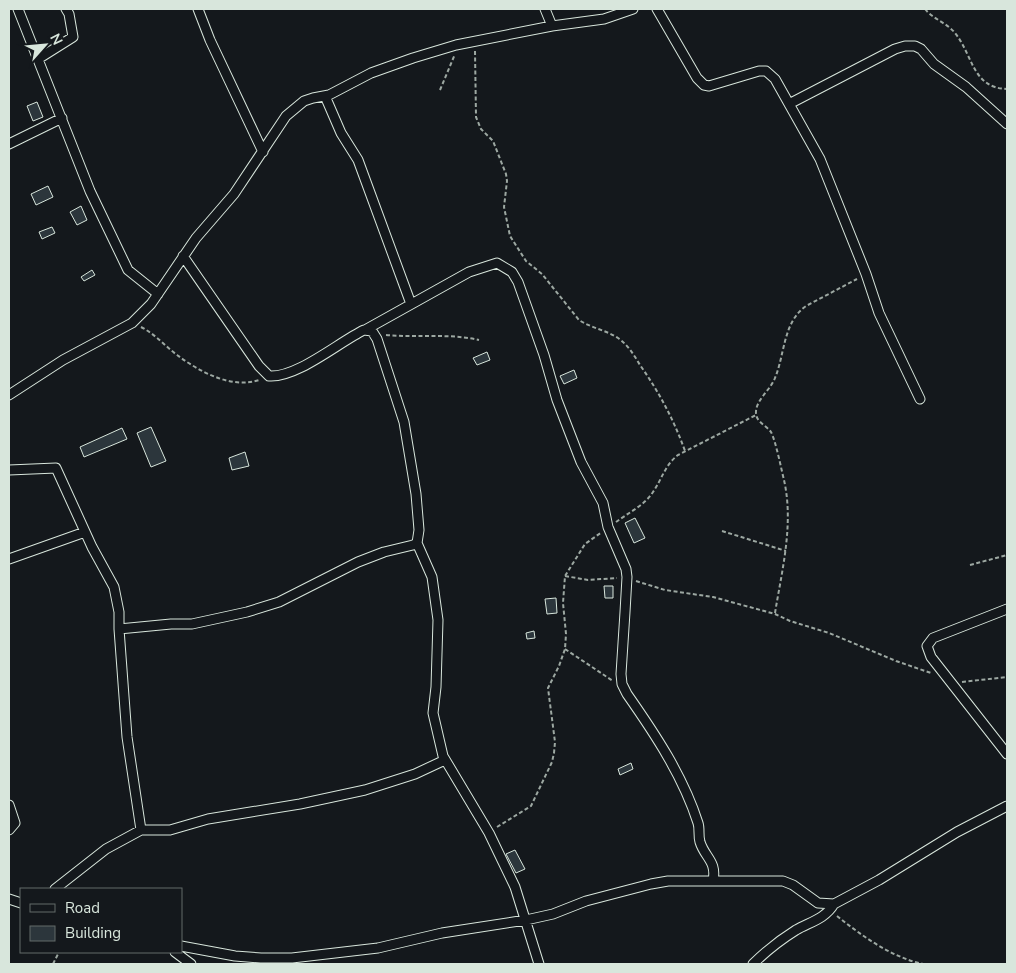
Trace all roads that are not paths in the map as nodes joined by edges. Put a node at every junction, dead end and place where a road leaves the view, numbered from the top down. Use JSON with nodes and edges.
{"nodes":[{"id":1,"x":18,"y":9,"type":"edge"},
{"id":2,"x":66,"y":9,"type":"edge"},
{"id":3,"x":198,"y":9,"type":"edge"},
{"id":4,"x":545,"y":9,"type":"edge"},
{"id":5,"x":633,"y":9,"type":"edge"},
{"id":6,"x":657,"y":9,"type":"edge"},
{"id":7,"x":552,"y":26,"type":"junction"},
{"id":8,"x":38,"y":60,"type":"junction"},
{"id":9,"x":325,"y":96,"type":"junction"},
{"id":10,"x":789,"y":104,"type":"junction"},
{"id":11,"x":62,"y":118,"type":"junction"},
{"id":12,"x":1007,"y":124,"type":"edge"},
{"id":13,"x":9,"y":144,"type":"edge"},
{"id":14,"x":263,"y":152,"type":"junction"},
{"id":15,"x":183,"y":256,"type":"junction"},
{"id":16,"x":158,"y":294,"type":"junction"},
{"id":17,"x":411,"y":304,"type":"junction"},
{"id":18,"x":369,"y":332,"type":"junction"},
{"id":19,"x":9,"y":395,"type":"edge"},
{"id":20,"x":920,"y":399,"type":"dead end"},
{"id":21,"x":9,"y":470,"type":"edge"},
{"id":22,"x":85,"y":532,"type":"junction"},
{"id":23,"x":417,"y":543,"type":"junction"},
{"id":24,"x":9,"y":559,"type":"edge"},
{"id":25,"x":1007,"y":609,"type":"edge"},
{"id":26,"x":120,"y":629,"type":"junction"},
{"id":27,"x":1007,"y":754,"type":"edge"},
{"id":28,"x":445,"y":760,"type":"junction"},
{"id":29,"x":9,"y":805,"type":"edge"},
{"id":30,"x":1007,"y":806,"type":"edge"},
{"id":31,"x":9,"y":830,"type":"edge"},
{"id":32,"x":141,"y":830,"type":"junction"},
{"id":33,"x":713,"y":880,"type":"junction"},
{"id":34,"x":56,"y":888,"type":"edge"},
{"id":35,"x":833,"y":906,"type":"junction"},
{"id":36,"x":526,"y":920,"type":"junction"},
{"id":37,"x":182,"y":946,"type":"edge"},
{"id":38,"x":176,"y":953,"type":"edge"},
{"id":39,"x":191,"y":964,"type":"edge"},
{"id":40,"x":539,"y":964,"type":"edge"},
{"id":41,"x":753,"y":964,"type":"edge"}],
"edges":[{"from":1,"to":8,"type":"street"},
{"from":2,"to":8,"type":"street"},
{"from":3,"to":14,"type":"street"},
{"from":4,"to":7,"type":"street"},
{"from":5,"to":7,"type":"street"},
{"from":6,"to":10,"type":"street"},
{"from":7,"to":9,"type":"street"},
{"from":8,"to":11,"type":"street"},
{"from":9,"to":14,"type":"street"},
{"from":9,"to":17,"type":"street"},
{"from":10,"to":12,"type":"street"},
{"from":10,"to":20,"type":"street"},
{"from":11,"to":13,"type":"street"},
{"from":11,"to":16,"type":"street"},
{"from":14,"to":15,"type":"street"},
{"from":15,"to":16,"type":"street"},
{"from":15,"to":18,"type":"street"},
{"from":16,"to":19,"type":"street"},
{"from":17,"to":18,"type":"street"},
{"from":17,"to":33,"type":"street"},
{"from":18,"to":23,"type":"street"},
{"from":21,"to":22,"type":"street"},
{"from":22,"to":24,"type":"street"},
{"from":22,"to":26,"type":"street"},
{"from":23,"to":26,"type":"street"},
{"from":23,"to":28,"type":"street"},
{"from":25,"to":27,"type":"street"},
{"from":26,"to":32,"type":"street"},
{"from":28,"to":32,"type":"street"},
{"from":28,"to":36,"type":"street"},
{"from":29,"to":31,"type":"street"},
{"from":30,"to":35,"type":"street"},
{"from":32,"to":34,"type":"street"},
{"from":33,"to":35,"type":"street"},
{"from":33,"to":36,"type":"street"},
{"from":35,"to":41,"type":"street"},
{"from":36,"to":37,"type":"street"},
{"from":36,"to":40,"type":"street"},
{"from":38,"to":39,"type":"street"}]}
